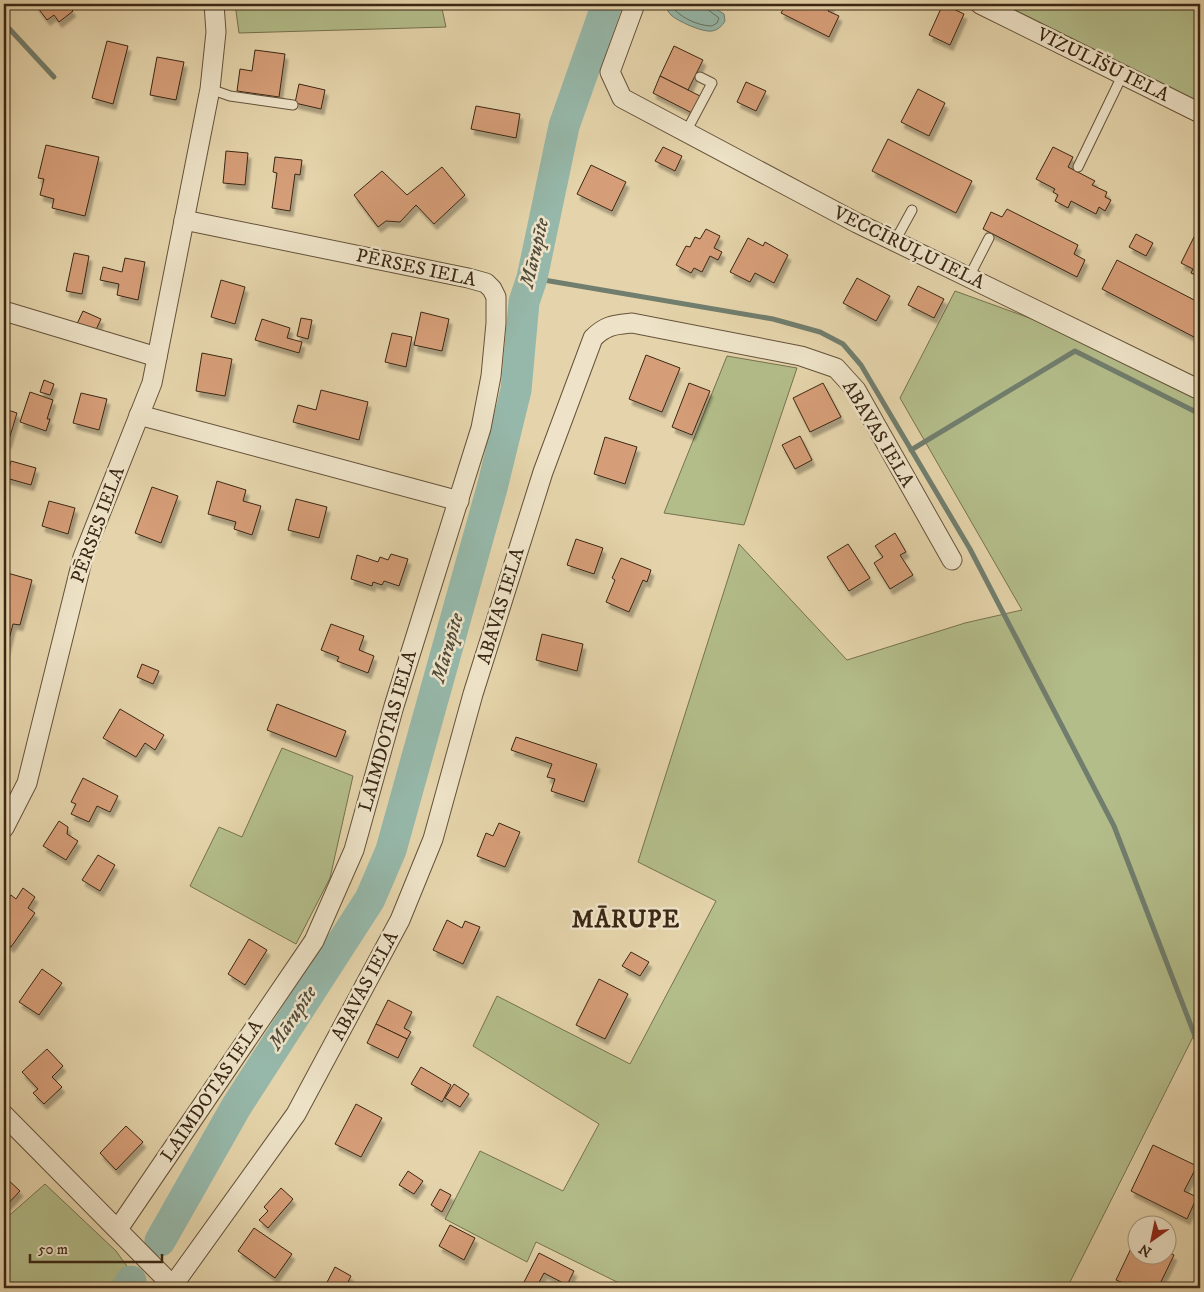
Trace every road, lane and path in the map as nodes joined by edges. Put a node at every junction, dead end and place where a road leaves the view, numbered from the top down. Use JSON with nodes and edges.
{"nodes":[{"id":1,"x":214,"y":4,"type":"edge"},
{"id":2,"x":634,"y":4,"type":"edge"},
{"id":3,"x":980,"y":4,"type":"edge"},
{"id":4,"x":1122,"y":76,"type":"junction"},
{"id":5,"x":700,"y":77,"type":"dead end"},
{"id":6,"x":210,"y":89,"type":"junction"},
{"id":7,"x":292,"y":105,"type":"dead end"},
{"id":8,"x":1200,"y":113,"type":"edge"},
{"id":9,"x":686,"y":132,"type":"junction"},
{"id":10,"x":1078,"y":167,"type":"dead end"},
{"id":11,"x":912,"y":210,"type":"dead end"},
{"id":12,"x":184,"y":220,"type":"junction"},
{"id":13,"x":989,"y":238,"type":"dead end"},
{"id":14,"x":895,"y":241,"type":"junction"},
{"id":15,"x":969,"y":277,"type":"junction"},
{"id":16,"x":4,"y":311,"type":"edge"},
{"id":17,"x":157,"y":357,"type":"junction"},
{"id":18,"x":1200,"y":390,"type":"edge"},
{"id":19,"x":139,"y":415,"type":"junction"},
{"id":20,"x":460,"y":501,"type":"junction"},
{"id":21,"x":952,"y":560,"type":"dead end"},
{"id":22,"x":4,"y":828,"type":"edge"},
{"id":23,"x":4,"y":1115,"type":"edge"},
{"id":24,"x":118,"y":1229,"type":"junction"},
{"id":25,"x":173,"y":1287,"type":"edge"}],
"edges":[{"from":1,"to":6,"type":"street","name":"PĒRSES IELA"},
{"from":2,"to":9,"type":"street","name":"VECCĪRUĻU IELA"},
{"from":3,"to":4,"type":"street","name":"VIZULĪŠU IELA"},
{"from":4,"to":8,"type":"street","name":"VIZULĪŠU IELA"},
{"from":4,"to":10,"type":"lane"},
{"from":5,"to":9,"type":"lane"},
{"from":6,"to":7,"type":"lane"},
{"from":6,"to":12,"type":"street","name":"PĒRSES IELA"},
{"from":9,"to":14,"type":"street","name":"VECCĪRUĻU IELA"},
{"from":11,"to":14,"type":"lane"},
{"from":12,"to":17,"type":"street","name":"PĒRSES IELA"},
{"from":12,"to":20,"type":"street","name":"PĒRSES IELA"},
{"from":13,"to":15,"type":"lane"},
{"from":14,"to":15,"type":"street","name":"VECCĪRUĻU IELA"},
{"from":15,"to":18,"type":"street","name":"VECCĪRUĻU IELA"},
{"from":16,"to":17,"type":"street"},
{"from":17,"to":19,"type":"street","name":"PĒRSES IELA"},
{"from":19,"to":20,"type":"street"},
{"from":19,"to":22,"type":"street","name":"PĒRSES IELA"},
{"from":20,"to":24,"type":"street","name":"LAIMDOTAS IELA"},
{"from":21,"to":25,"type":"street","name":"ABAVAS IELA"},
{"from":23,"to":24,"type":"street"},
{"from":24,"to":25,"type":"street"}]}
